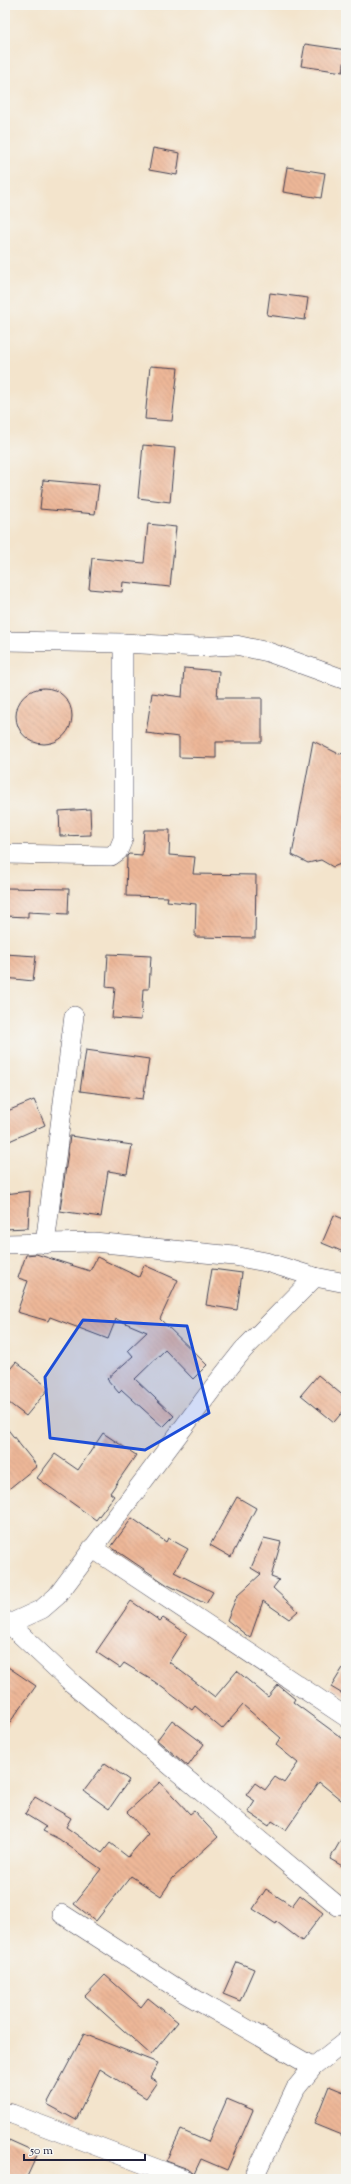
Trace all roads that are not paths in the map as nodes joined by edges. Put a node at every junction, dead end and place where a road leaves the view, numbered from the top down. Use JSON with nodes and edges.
{"nodes":[{"id":1,"x":5,"y":641,"type":"edge"},
{"id":2,"x":123,"y":643,"type":"junction"},
{"id":3,"x":346,"y":680,"type":"edge"},
{"id":4,"x":5,"y":854,"type":"edge"},
{"id":5,"x":74,"y":1016,"type":"dead end"},
{"id":6,"x":5,"y":1244,"type":"edge"},
{"id":7,"x":45,"y":1244,"type":"junction"},
{"id":8,"x":315,"y":1277,"type":"junction"},
{"id":9,"x":346,"y":1284,"type":"edge"},
{"id":10,"x":92,"y":1548,"type":"junction"},
{"id":11,"x":6,"y":1623,"type":"edge"},
{"id":12,"x":346,"y":1717,"type":"edge"},
{"id":13,"x":338,"y":1906,"type":"dead end"},
{"id":14,"x":62,"y":1914,"type":"dead end"},
{"id":15,"x":346,"y":2041,"type":"edge"},
{"id":16,"x":313,"y":2067,"type":"junction"},
{"id":17,"x":5,"y":2114,"type":"edge"},
{"id":18,"x":184,"y":2179,"type":"edge"},
{"id":19,"x":253,"y":2179,"type":"edge"}],
"edges":[{"from":1,"to":2,"type":"street"},
{"from":2,"to":3,"type":"street"},
{"from":2,"to":4,"type":"street"},
{"from":5,"to":7,"type":"street"},
{"from":6,"to":7,"type":"street"},
{"from":7,"to":8,"type":"street"},
{"from":8,"to":9,"type":"street"},
{"from":8,"to":10,"type":"street"},
{"from":10,"to":11,"type":"street"},
{"from":10,"to":12,"type":"street"},
{"from":11,"to":13,"type":"street"},
{"from":14,"to":16,"type":"street"},
{"from":15,"to":16,"type":"street"},
{"from":16,"to":19,"type":"street"},
{"from":17,"to":18,"type":"street"}]}
